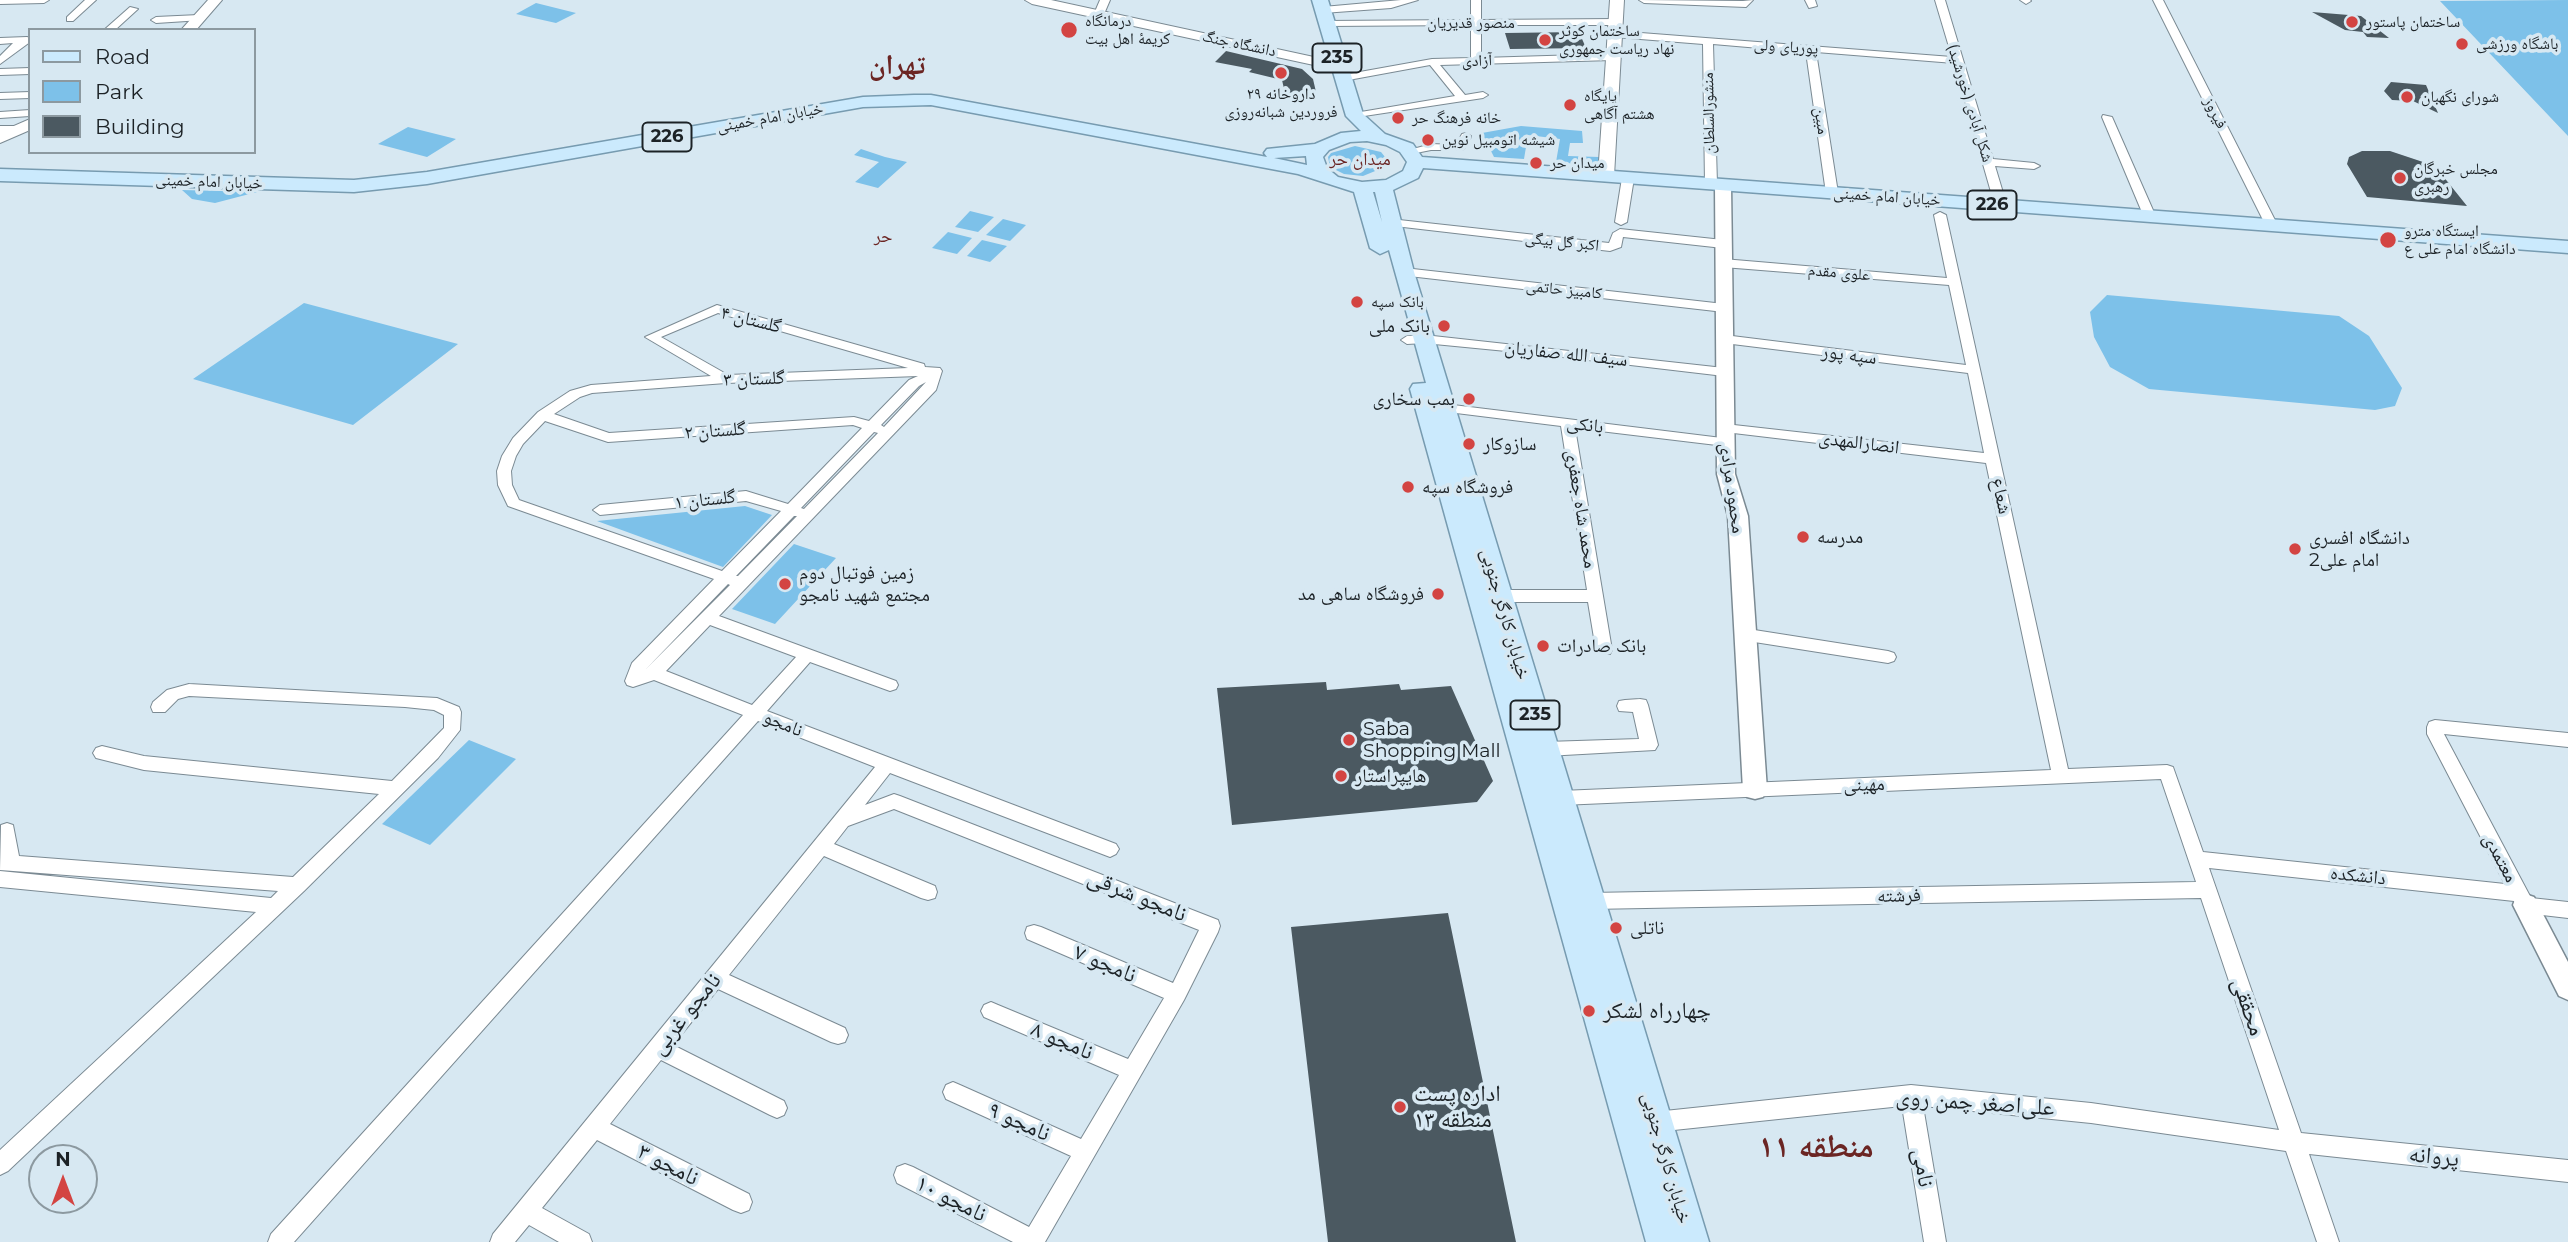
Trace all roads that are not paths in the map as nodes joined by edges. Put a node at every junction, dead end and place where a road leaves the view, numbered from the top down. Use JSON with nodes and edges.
{"nodes":[{"id":1,"x":44,"y":0,"type":"edge"},
{"id":2,"x":91,"y":0,"type":"edge"},
{"id":3,"x":215,"y":0,"type":"edge"},
{"id":4,"x":1032,"y":0,"type":"edge"},
{"id":5,"x":1105,"y":0,"type":"edge"},
{"id":6,"x":1306,"y":0,"type":"edge"},
{"id":7,"x":1413,"y":0,"type":"edge"},
{"id":8,"x":1476,"y":0,"type":"edge"},
{"id":9,"x":1617,"y":0,"type":"edge"},
{"id":10,"x":1644,"y":0,"type":"edge"},
{"id":11,"x":1748,"y":0,"type":"edge"},
{"id":12,"x":1940,"y":0,"type":"edge"},
{"id":13,"x":2158,"y":0,"type":"edge"},
{"id":14,"x":0,"y":1,"type":"edge"},
{"id":15,"x":132,"y":9,"type":"dead end"},
{"id":16,"x":1323,"y":11,"type":"edge"},
{"id":17,"x":1098,"y":14,"type":"junction"},
{"id":18,"x":199,"y":18,"type":"junction"},
{"id":19,"x":70,"y":19,"type":"dead end"},
{"id":20,"x":156,"y":20,"type":"dead end"},
{"id":21,"x":1476,"y":23,"type":"junction"},
{"id":22,"x":111,"y":28,"type":"edge"},
{"id":23,"x":190,"y":28,"type":"edge"},
{"id":24,"x":1615,"y":28,"type":"junction"},
{"id":25,"x":26,"y":40,"type":"edge"},
{"id":26,"x":0,"y":41,"type":"edge"},
{"id":27,"x":1708,"y":41,"type":"junction"},
{"id":28,"x":1811,"y":49,"type":"junction"},
{"id":29,"x":1613,"y":57,"type":"junction"},
{"id":30,"x":1476,"y":60,"type":"junction"},
{"id":31,"x":1957,"y":60,"type":"junction"},
{"id":32,"x":0,"y":61,"type":"edge"},
{"id":33,"x":1432,"y":62,"type":"junction"},
{"id":34,"x":1323,"y":63,"type":"junction"},
{"id":35,"x":28,"y":71,"type":"edge"},
{"id":36,"x":0,"y":72,"type":"edge"},
{"id":37,"x":1343,"y":78,"type":"junction"},
{"id":38,"x":28,"y":95,"type":"edge"},
{"id":39,"x":1483,"y":95,"type":"dead end"},
{"id":40,"x":0,"y":96,"type":"edge"},
{"id":41,"x":1462,"y":98,"type":"junction"},
{"id":42,"x":28,"y":114,"type":"edge"},
{"id":43,"x":0,"y":115,"type":"edge"},
{"id":44,"x":1355,"y":116,"type":"junction"},
{"id":45,"x":2107,"y":117,"type":"dead end"},
{"id":46,"x":24,"y":127,"type":"edge"},
{"id":47,"x":689,"y":127,"type":"junction"},
{"id":48,"x":0,"y":129,"type":"edge"},
{"id":49,"x":1466,"y":136,"type":"dead end"},
{"id":50,"x":1378,"y":137,"type":"junction"},
{"id":51,"x":0,"y":138,"type":"edge"},
{"id":52,"x":1338,"y":139,"type":"junction"},
{"id":53,"x":1320,"y":149,"type":"junction"},
{"id":54,"x":1413,"y":157,"type":"junction"},
{"id":55,"x":1988,"y":162,"type":"junction"},
{"id":56,"x":0,"y":163,"type":"edge"},
{"id":57,"x":2034,"y":166,"type":"dead end"},
{"id":58,"x":0,"y":175,"type":"edge"},
{"id":59,"x":1605,"y":176,"type":"junction"},
{"id":60,"x":1327,"y":178,"type":"junction"},
{"id":61,"x":1628,"y":178,"type":"junction"},
{"id":62,"x":314,"y":181,"type":"junction"},
{"id":63,"x":1717,"y":185,"type":"junction"},
{"id":64,"x":1373,"y":187,"type":"junction"},
{"id":65,"x":1832,"y":193,"type":"junction"},
{"id":66,"x":2001,"y":206,"type":"junction"},
{"id":67,"x":1940,"y":215,"type":"dead end"},
{"id":68,"x":2150,"y":217,"type":"junction"},
{"id":69,"x":1620,"y":222,"type":"dead end"},
{"id":70,"x":1390,"y":223,"type":"junction"},
{"id":71,"x":2272,"y":226,"type":"junction"},
{"id":72,"x":1723,"y":244,"type":"junction"},
{"id":73,"x":2568,"y":247,"type":"edge"},
{"id":74,"x":1723,"y":263,"type":"junction"},
{"id":75,"x":1404,"y":272,"type":"junction"},
{"id":76,"x":1955,"y":282,"type":"junction"},
{"id":77,"x":1724,"y":308,"type":"junction"},
{"id":78,"x":1724,"y":339,"type":"junction"},
{"id":79,"x":1415,"y":340,"type":"junction"},
{"id":80,"x":1974,"y":370,"type":"junction"},
{"id":81,"x":935,"y":371,"type":"junction"},
{"id":82,"x":1724,"y":372,"type":"junction"},
{"id":83,"x":726,"y":379,"type":"junction"},
{"id":84,"x":1445,"y":408,"type":"junction"},
{"id":85,"x":543,"y":415,"type":"junction"},
{"id":86,"x":1567,"y":423,"type":"junction"},
{"id":87,"x":872,"y":427,"type":"junction"},
{"id":88,"x":888,"y":432,"type":"junction"},
{"id":89,"x":1725,"y":435,"type":"junction"},
{"id":90,"x":1993,"y":459,"type":"junction"},
{"id":91,"x":792,"y":509,"type":"junction"},
{"id":92,"x":600,"y":510,"type":"dead end"},
{"id":93,"x":808,"y":514,"type":"junction"},
{"id":94,"x":725,"y":578,"type":"junction"},
{"id":95,"x":741,"y":583,"type":"junction"},
{"id":96,"x":1500,"y":596,"type":"junction"},
{"id":97,"x":1595,"y":596,"type":"junction"},
{"id":98,"x":707,"y":618,"type":"junction"},
{"id":99,"x":1748,"y":635,"type":"junction"},
{"id":100,"x":1604,"y":650,"type":"dead end"},
{"id":101,"x":807,"y":654,"type":"junction"},
{"id":102,"x":1888,"y":657,"type":"dead end"},
{"id":103,"x":654,"y":673,"type":"junction"},
{"id":104,"x":890,"y":685,"type":"dead end"},
{"id":105,"x":1625,"y":706,"type":"dead end"},
{"id":106,"x":159,"y":707,"type":"dead end"},
{"id":107,"x":756,"y":713,"type":"junction"},
{"id":108,"x":2568,"y":740,"type":"edge"},
{"id":109,"x":1546,"y":749,"type":"junction"},
{"id":110,"x":103,"y":752,"type":"dead end"},
{"id":111,"x":887,"y":765,"type":"junction"},
{"id":112,"x":2167,"y":772,"type":"joint"},
{"id":113,"x":2061,"y":776,"type":"junction"},
{"id":114,"x":394,"y":788,"type":"junction"},
{"id":115,"x":1755,"y":790,"type":"junction"},
{"id":116,"x":1560,"y":798,"type":"junction"},
{"id":117,"x":842,"y":820,"type":"junction"},
{"id":118,"x":7,"y":830,"type":"dead end"},
{"id":119,"x":821,"y":847,"type":"junction"},
{"id":120,"x":1110,"y":849,"type":"dead end"},
{"id":121,"x":2197,"y":859,"type":"junction"},
{"id":122,"x":6,"y":862,"type":"edge"},
{"id":123,"x":0,"y":879,"type":"edge"},
{"id":124,"x":297,"y":885,"type":"junction"},
{"id":125,"x":2207,"y":890,"type":"junction"},
{"id":126,"x":928,"y":892,"type":"dead end"},
{"id":127,"x":2522,"y":900,"type":"junction"},
{"id":128,"x":1590,"y":901,"type":"junction"},
{"id":129,"x":275,"y":906,"type":"junction"},
{"id":130,"x":2568,"y":910,"type":"edge"},
{"id":131,"x":1034,"y":933,"type":"dead end"},
{"id":132,"x":715,"y":978,"type":"junction"},
{"id":133,"x":2568,"y":988,"type":"edge"},
{"id":134,"x":1177,"y":994,"type":"junction"},
{"id":135,"x":991,"y":1011,"type":"dead end"},
{"id":136,"x":838,"y":1035,"type":"dead end"},
{"id":137,"x":658,"y":1048,"type":"junction"},
{"id":138,"x":1132,"y":1071,"type":"junction"},
{"id":139,"x":953,"y":1092,"type":"dead end"},
{"id":140,"x":1911,"y":1095,"type":"junction"},
{"id":141,"x":777,"y":1108,"type":"dead end"},
{"id":142,"x":1656,"y":1122,"type":"junction"},
{"id":143,"x":594,"y":1127,"type":"junction"},
{"id":144,"x":2297,"y":1142,"type":"junction"},
{"id":145,"x":1085,"y":1152,"type":"junction"},
{"id":146,"x":0,"y":1164,"type":"edge"},
{"id":147,"x":2568,"y":1171,"type":"edge"},
{"id":148,"x":905,"y":1175,"type":"dead end"},
{"id":149,"x":741,"y":1202,"type":"dead end"},
{"id":150,"x":526,"y":1211,"type":"junction"},
{"id":151,"x":278,"y":1242,"type":"edge"},
{"id":152,"x":501,"y":1242,"type":"edge"},
{"id":153,"x":581,"y":1242,"type":"edge"},
{"id":154,"x":1033,"y":1242,"type":"edge"},
{"id":155,"x":1664,"y":1242,"type":"edge"},
{"id":156,"x":1691,"y":1242,"type":"edge"},
{"id":157,"x":1935,"y":1242,"type":"edge"},
{"id":158,"x":2328,"y":1242,"type":"edge"}],
"edges":[{"from":1,"to":14,"type":"street"},
{"from":2,"to":19,"type":"street"},
{"from":3,"to":18,"type":"main road"},
{"from":4,"to":17,"type":"main road","name":"دانشگاه جنگ"},
{"from":5,"to":17,"type":"street"},
{"from":6,"to":34,"type":"main road","number":"235"},
{"from":7,"to":16,"type":"street"},
{"from":8,"to":21,"type":"street"},
{"from":9,"to":24,"type":"main road"},
{"from":10,"to":11,"type":"street"},
{"from":12,"to":31,"type":"street","name":"شکل آبادی (خورشید)"},
{"from":13,"to":71,"type":"street","name":"فیروز"},
{"from":15,"to":22,"type":"street"},
{"from":16,"to":21,"type":"street","name":"منصور قدیریان"},
{"from":16,"to":37,"type":"main road","number":"235"},
{"from":17,"to":34,"type":"main road","name":"دانشگاه جنگ"},
{"from":18,"to":20,"type":"street"},
{"from":18,"to":23,"type":"main road"},
{"from":21,"to":24,"type":"street","name":"منصور قدیریان"},
{"from":21,"to":30,"type":"street"},
{"from":24,"to":27,"type":"street","name":"پوریای ولی"},
{"from":24,"to":29,"type":"main road"},
{"from":25,"to":26,"type":"street"},
{"from":25,"to":32,"type":"street"},
{"from":27,"to":28,"type":"street","name":"پوریای ولی"},
{"from":27,"to":63,"type":"street","name":"منشورالسلطان"},
{"from":28,"to":31,"type":"street","name":"پوریای ولی"},
{"from":28,"to":65,"type":"street","name":"مبین"},
{"from":29,"to":30,"type":"street","name":"آزادی"},
{"from":29,"to":59,"type":"main road"},
{"from":30,"to":33,"type":"street","name":"آزادی"},
{"from":31,"to":55,"type":"street","name":"شکل آبادی (خورشید)"},
{"from":33,"to":37,"type":"street","name":"آزادی"},
{"from":33,"to":41,"type":"street"},
{"from":34,"to":52,"type":"main road","number":"235"},
{"from":35,"to":36,"type":"street"},
{"from":37,"to":44,"type":"main road","number":"235"},
{"from":38,"to":40,"type":"street"},
{"from":39,"to":41,"type":"street"},
{"from":41,"to":44,"type":"street"},
{"from":42,"to":43,"type":"street"},
{"from":44,"to":50,"type":"main road"},
{"from":45,"to":68,"type":"street"},
{"from":46,"to":48,"type":"street"},
{"from":46,"to":51,"type":"main road"},
{"from":47,"to":53,"type":"main road","name":"خیابان امام خمینی","number":"226"},
{"from":47,"to":60,"type":"main road","name":"خیابان امام خمینی","number":"226"},
{"from":47,"to":62,"type":"main road","name":"خیابان امام خمینی","number":"226"},
{"from":49,"to":54,"type":"street"},
{"from":50,"to":52,"type":"main road"},
{"from":50,"to":54,"type":"main road"},
{"from":52,"to":53,"type":"main road"},
{"from":53,"to":60,"type":"main road"},
{"from":54,"to":59,"type":"main road","name":"خیابان امام خمینی","number":"226"},
{"from":54,"to":64,"type":"main road"},
{"from":55,"to":57,"type":"street"},
{"from":55,"to":66,"type":"street","name":"شکل آبادی (خورشید)"},
{"from":56,"to":62,"type":"main road","name":"خیابان امام خمینی","number":"226"},
{"from":58,"to":62,"type":"main road","name":"خیابان امام خمینی","number":"226"},
{"from":59,"to":61,"type":"main road","name":"خیابان امام خمینی","number":"226"},
{"from":60,"to":64,"type":"main road"},
{"from":61,"to":63,"type":"main road","name":"خیابان امام خمینی","number":"226"},
{"from":61,"to":69,"type":"street"},
{"from":63,"to":65,"type":"main road","name":"خیابان امام خمینی","number":"226"},
{"from":63,"to":72,"type":"street","name":"محمود مرادی"},
{"from":64,"to":70,"type":"main road","name":"خیابان کارگر جنوبی","number":"235"},
{"from":64,"to":79,"type":"main road","name":"خیابان کارگر جنوبی","number":"235"},
{"from":65,"to":66,"type":"main road","name":"خیابان امام خمینی","number":"226"},
{"from":66,"to":68,"type":"main road","name":"خیابان امام خمینی","number":"226"},
{"from":67,"to":76,"type":"street","name":"شعاع"},
{"from":68,"to":71,"type":"main road","name":"خیابان امام خمینی","number":"226"},
{"from":70,"to":72,"type":"street","name":"اکبر گل بیگی"},
{"from":70,"to":75,"type":"main road","name":"خیابان کارگر جنوبی","number":"235"},
{"from":71,"to":73,"type":"main road","name":"خیابان امام خمینی","number":"226"},
{"from":72,"to":74,"type":"street","name":"محمود مرادی"},
{"from":74,"to":76,"type":"street","name":"علوی مقدم"},
{"from":74,"to":77,"type":"street","name":"محمود مرادی"},
{"from":75,"to":77,"type":"street","name":"کامبیز حاتمی"},
{"from":75,"to":79,"type":"main road","name":"خیابان کارگر جنوبی","number":"235"},
{"from":76,"to":80,"type":"street","name":"شعاع"},
{"from":77,"to":78,"type":"street","name":"محمود مرادی"},
{"from":78,"to":80,"type":"street","name":"سپه پور"},
{"from":78,"to":82,"type":"street","name":"محمود مرادی"},
{"from":79,"to":82,"type":"street","name":"سیف الله صفاریان"},
{"from":79,"to":84,"type":"main road","name":"خیابان کارگر جنوبی","number":"235"},
{"from":79,"to":155,"type":"main road","name":"خیابان کارگر جنوبی","number":"235"},
{"from":80,"to":90,"type":"street","name":"شعاع"},
{"from":81,"to":83,"type":"street","name":"گلستان ۳"},
{"from":81,"to":83,"type":"street","name":"گلستان ۴"},
{"from":81,"to":87,"type":"street"},
{"from":81,"to":88,"type":"street"},
{"from":82,"to":89,"type":"street","name":"محمود مرادی"},
{"from":83,"to":85,"type":"street","name":"گلستان ۳"},
{"from":84,"to":86,"type":"street","name":"بانکی"},
{"from":84,"to":96,"type":"main road","name":"خیابان کارگر جنوبی","number":"235"},
{"from":85,"to":87,"type":"street","name":"گلستان ۲"},
{"from":85,"to":94,"type":"street"},
{"from":86,"to":89,"type":"street","name":"بانکی"},
{"from":86,"to":97,"type":"street","name":"محمد شاه جعفری"},
{"from":87,"to":88,"type":"street","name":"گلستان ۲"},
{"from":87,"to":91,"type":"street"},
{"from":88,"to":93,"type":"street"},
{"from":89,"to":90,"type":"street","name":"انصارالمهدی"},
{"from":89,"to":99,"type":"street","name":"محمود مرادی"},
{"from":90,"to":113,"type":"street","name":"شعاع"},
{"from":91,"to":92,"type":"street","name":"گلستان ۱"},
{"from":91,"to":93,"type":"street","name":"گلستان ۱"},
{"from":91,"to":94,"type":"street"},
{"from":93,"to":95,"type":"street"},
{"from":94,"to":95,"type":"street"},
{"from":94,"to":103,"type":"street","name":"نامجو"},
{"from":95,"to":98,"type":"street"},
{"from":96,"to":97,"type":"street","name":"محمد شاه جعفری"},
{"from":96,"to":109,"type":"main road","name":"خیابان کارگر جنوبی","number":"235"},
{"from":97,"to":100,"type":"street","name":"محمد شاه جعفری"},
{"from":98,"to":101,"type":"street"},
{"from":98,"to":103,"type":"street"},
{"from":99,"to":102,"type":"street"},
{"from":99,"to":115,"type":"street","name":"محمود مرادی"},
{"from":101,"to":104,"type":"street"},
{"from":101,"to":107,"type":"street"},
{"from":103,"to":107,"type":"street","name":"نامجو"},
{"from":105,"to":109,"type":"street"},
{"from":106,"to":114,"type":"street"},
{"from":107,"to":111,"type":"street","name":"نامجو"},
{"from":107,"to":151,"type":"street"},
{"from":108,"to":127,"type":"street","name":"معتمدی"},
{"from":109,"to":116,"type":"main road","name":"خیابان کارگر جنوبی","number":"235"},
{"from":110,"to":114,"type":"street"},
{"from":111,"to":117,"type":"street","name":"نامجو غربی"},
{"from":111,"to":120,"type":"street","name":"نامجو"},
{"from":112,"to":113,"type":"street","name":"مهینی"},
{"from":112,"to":121,"type":"street","name":"محققی"},
{"from":113,"to":115,"type":"street","name":"مهینی"},
{"from":114,"to":124,"type":"street"},
{"from":115,"to":116,"type":"street","name":"مهینی"},
{"from":116,"to":128,"type":"main road","name":"خیابان کارگر جنوبی","number":"235"},
{"from":117,"to":119,"type":"street","name":"نامجو غربی"},
{"from":117,"to":134,"type":"street","name":"نامجو شرقی"},
{"from":118,"to":122,"type":"street"},
{"from":119,"to":126,"type":"street"},
{"from":119,"to":132,"type":"street","name":"نامجو غربی"},
{"from":121,"to":125,"type":"street","name":"محققی"},
{"from":121,"to":127,"type":"street","name":"دانشکده"},
{"from":122,"to":124,"type":"street"},
{"from":123,"to":129,"type":"street"},
{"from":124,"to":129,"type":"street"},
{"from":125,"to":128,"type":"street","name":"فرشته"},
{"from":125,"to":144,"type":"street","name":"محققی"},
{"from":127,"to":130,"type":"street","name":"دانشکده"},
{"from":127,"to":133,"type":"street","name":"معتمدی"},
{"from":128,"to":142,"type":"main road","name":"خیابان کارگر جنوبی","number":"235"},
{"from":129,"to":146,"type":"street"},
{"from":131,"to":134,"type":"street","name":"نامجو ۷"},
{"from":132,"to":136,"type":"street"},
{"from":132,"to":137,"type":"street","name":"نامجو غربی"},
{"from":134,"to":138,"type":"street","name":"نامجو شرقی"},
{"from":135,"to":138,"type":"street","name":"نامجو ۸"},
{"from":137,"to":141,"type":"street"},
{"from":137,"to":143,"type":"street","name":"نامجو غربی"},
{"from":138,"to":145,"type":"street","name":"نامجو شرقی"},
{"from":139,"to":145,"type":"street","name":"نامجو ۹"},
{"from":140,"to":142,"type":"street","name":"علی‌اصغر چمن روی"},
{"from":140,"to":144,"type":"street","name":"علی‌اصغر چمن روی"},
{"from":140,"to":157,"type":"street","name":"نامی"},
{"from":142,"to":156,"type":"main road","name":"خیابان کارگر جنوبی","number":"235"},
{"from":143,"to":149,"type":"street","name":"نامجو ۳"},
{"from":143,"to":150,"type":"street","name":"نامجو غربی"},
{"from":144,"to":147,"type":"street","name":"پروانه"},
{"from":144,"to":158,"type":"street","name":"محققی"},
{"from":145,"to":154,"type":"street","name":"نامجو شرقی"},
{"from":148,"to":154,"type":"street","name":"نامجو ۱۰"},
{"from":150,"to":152,"type":"street","name":"نامجو غربی"},
{"from":150,"to":153,"type":"street"}]}
